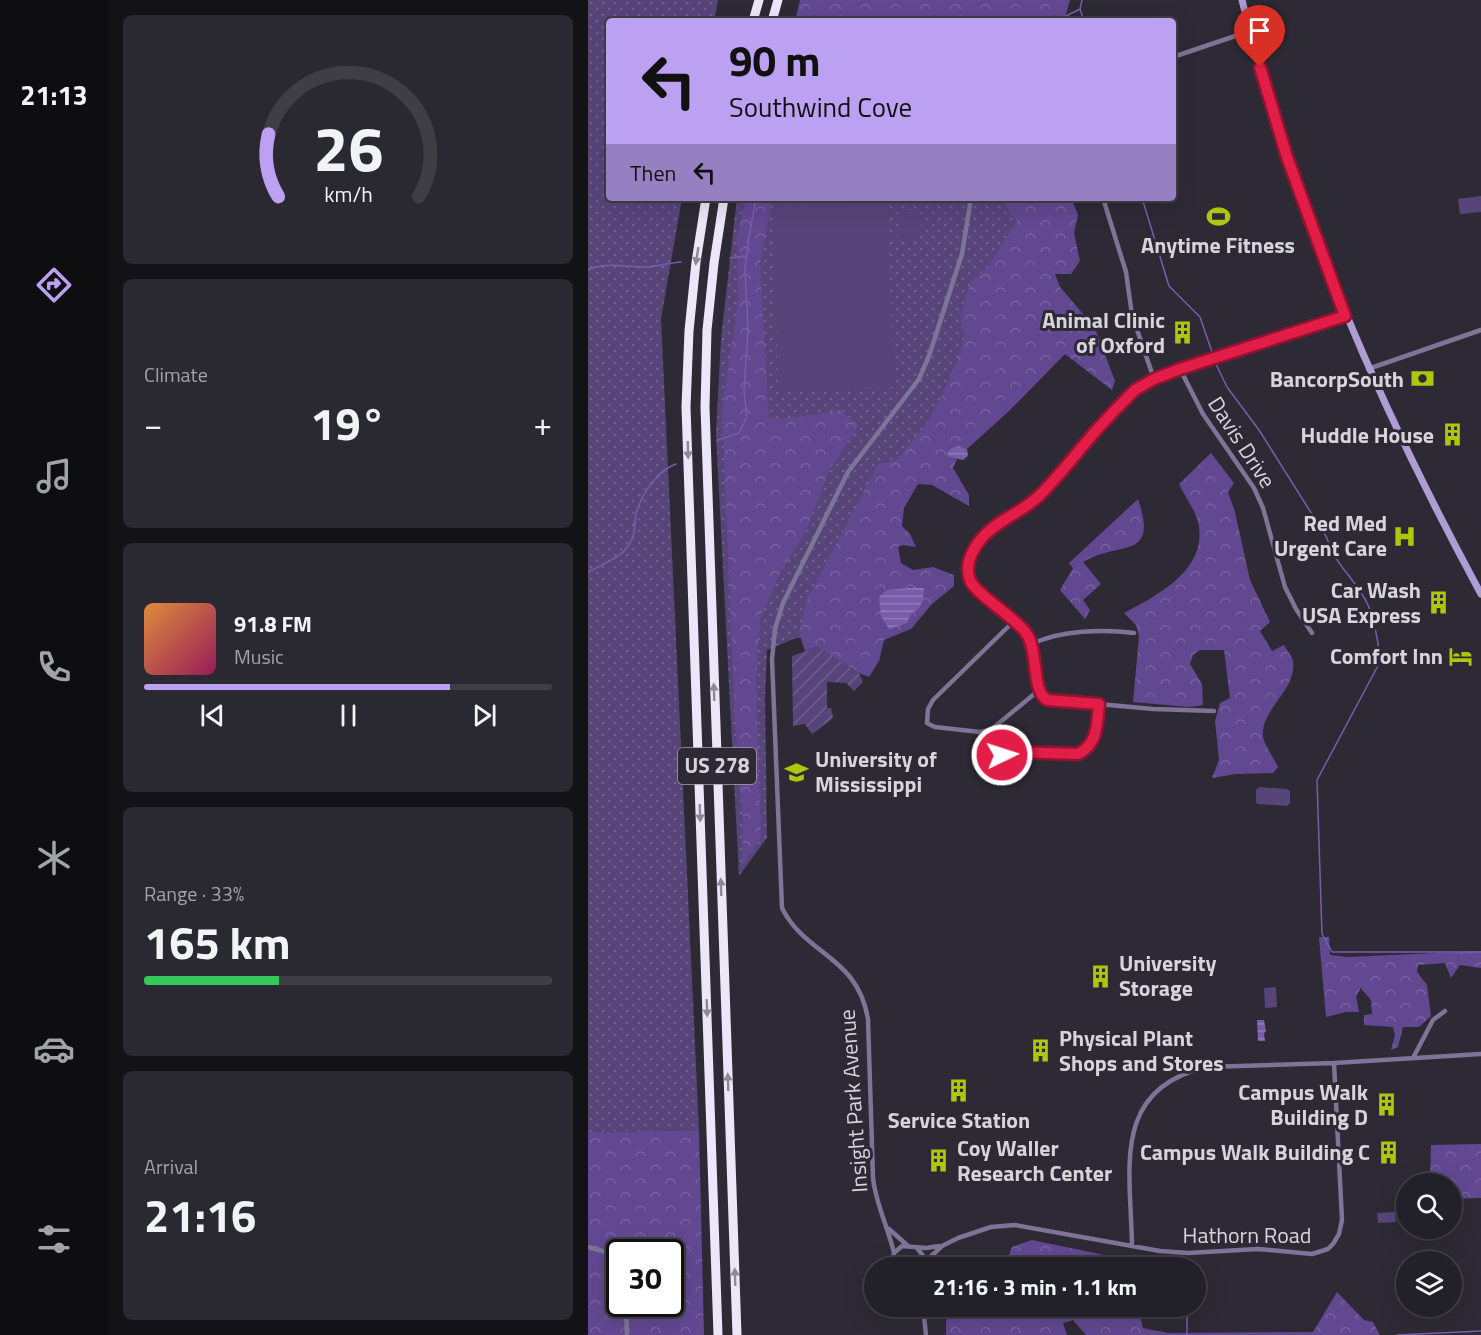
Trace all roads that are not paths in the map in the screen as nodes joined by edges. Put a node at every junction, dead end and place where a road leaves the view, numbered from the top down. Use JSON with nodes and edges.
{"nodes":[{"id":1,"x":759,"y":0,"type":"edge"},
{"id":2,"x":778,"y":0,"type":"edge"},
{"id":3,"x":1242,"y":0,"type":"edge"},
{"id":4,"x":754,"y":18,"type":"edge"},
{"id":5,"x":773,"y":18,"type":"edge"},
{"id":6,"x":1250,"y":31,"type":"junction"},
{"id":7,"x":1176,"y":56,"type":"edge"},
{"id":8,"x":706,"y":201,"type":"edge"},
{"id":9,"x":724,"y":201,"type":"edge"},
{"id":10,"x":971,"y":201,"type":"edge"},
{"id":11,"x":1103,"y":201,"type":"edge"},
{"id":12,"x":1345,"y":316,"type":"junction"},
{"id":13,"x":1481,"y":330,"type":"edge"},
{"id":14,"x":1180,"y":369,"type":"junction"},
{"id":15,"x":1368,"y":369,"type":"junction"},
{"id":16,"x":1154,"y":379,"type":"junction"},
{"id":17,"x":1481,"y":594,"type":"edge"},
{"id":18,"x":1015,"y":620,"type":"junction"},
{"id":19,"x":1134,"y":633,"type":"dead end"},
{"id":20,"x":1312,"y":633,"type":"dead end"},
{"id":21,"x":1032,"y":644,"type":"junction"},
{"id":22,"x":1039,"y":690,"type":"junction"},
{"id":23,"x":1099,"y":704,"type":"junction"},
{"id":24,"x":1214,"y":711,"type":"dead end"},
{"id":25,"x":1002,"y":755,"type":"dead end"},
{"id":26,"x":1445,"y":1011,"type":"dead end"},
{"id":27,"x":1481,"y":1054,"type":"edge"},
{"id":28,"x":1413,"y":1058,"type":"junction"},
{"id":29,"x":1334,"y":1063,"type":"junction"},
{"id":30,"x":887,"y":1227,"type":"junction"},
{"id":31,"x":907,"y":1245,"type":"junction"},
{"id":32,"x":942,"y":1246,"type":"junction"},
{"id":33,"x":1132,"y":1246,"type":"junction"},
{"id":34,"x":588,"y":1247,"type":"edge"},
{"id":35,"x":917,"y":1248,"type":"junction"},
{"id":36,"x":606,"y":1251,"type":"edge"},
{"id":37,"x":894,"y":1253,"type":"junction"},
{"id":38,"x":893,"y":1257,"type":"edge"},
{"id":39,"x":924,"y":1257,"type":"edge"},
{"id":40,"x":931,"y":1257,"type":"edge"},
{"id":41,"x":626,"y":1317,"type":"edge"},
{"id":42,"x":924,"y":1317,"type":"edge"},
{"id":43,"x":627,"y":1335,"type":"edge"},
{"id":44,"x":718,"y":1335,"type":"edge"},
{"id":45,"x":737,"y":1335,"type":"edge"},
{"id":46,"x":926,"y":1335,"type":"edge"}],
"edges":[{"from":1,"to":4,"type":"highway"},
{"from":2,"to":5,"type":"highway"},
{"from":3,"to":6,"type":"main road"},
{"from":6,"to":7,"type":"street"},
{"from":6,"to":12,"type":"main road"},
{"from":8,"to":44,"type":"highway","number":"US 278","one_way":true},
{"from":45,"to":9,"type":"highway","number":"US 278","one_way":true},
{"from":10,"to":30,"type":"street","name":"Insight Park Avenue"},
{"from":11,"to":16,"type":"street"},
{"from":12,"to":14,"type":"street"},
{"from":12,"to":15,"type":"main road"},
{"from":13,"to":15,"type":"street"},
{"from":14,"to":16,"type":"street"},
{"from":14,"to":20,"type":"street","name":"Davis Drive"},
{"from":15,"to":17,"type":"main road"},
{"from":16,"to":18,"type":"street"},
{"from":18,"to":21,"type":"street"},
{"from":18,"to":22,"type":"street"},
{"from":19,"to":21,"type":"street"},
{"from":21,"to":22,"type":"street"},
{"from":22,"to":23,"type":"street"},
{"from":23,"to":24,"type":"street"},
{"from":23,"to":25,"type":"street"},
{"from":26,"to":28,"type":"street"},
{"from":27,"to":28,"type":"street"},
{"from":28,"to":29,"type":"street"},
{"from":29,"to":33,"type":"street"},
{"from":29,"to":33,"type":"street","name":"Hathorn Road"},
{"from":30,"to":31,"type":"street"},
{"from":30,"to":37,"type":"street","name":"Insight Park Avenue"},
{"from":31,"to":35,"type":"street","name":"Hathorn Road"},
{"from":31,"to":37,"type":"street"},
{"from":32,"to":33,"type":"street","name":"Hathorn Road"},
{"from":32,"to":35,"type":"street","name":"Hathorn Road"},
{"from":32,"to":40,"type":"street","name":"Hathorn Road"},
{"from":34,"to":36,"type":"street"},
{"from":35,"to":39,"type":"street","name":"Hathorn Road"},
{"from":37,"to":38,"type":"street"},
{"from":41,"to":43,"type":"street"},
{"from":42,"to":46,"type":"street"}]}
